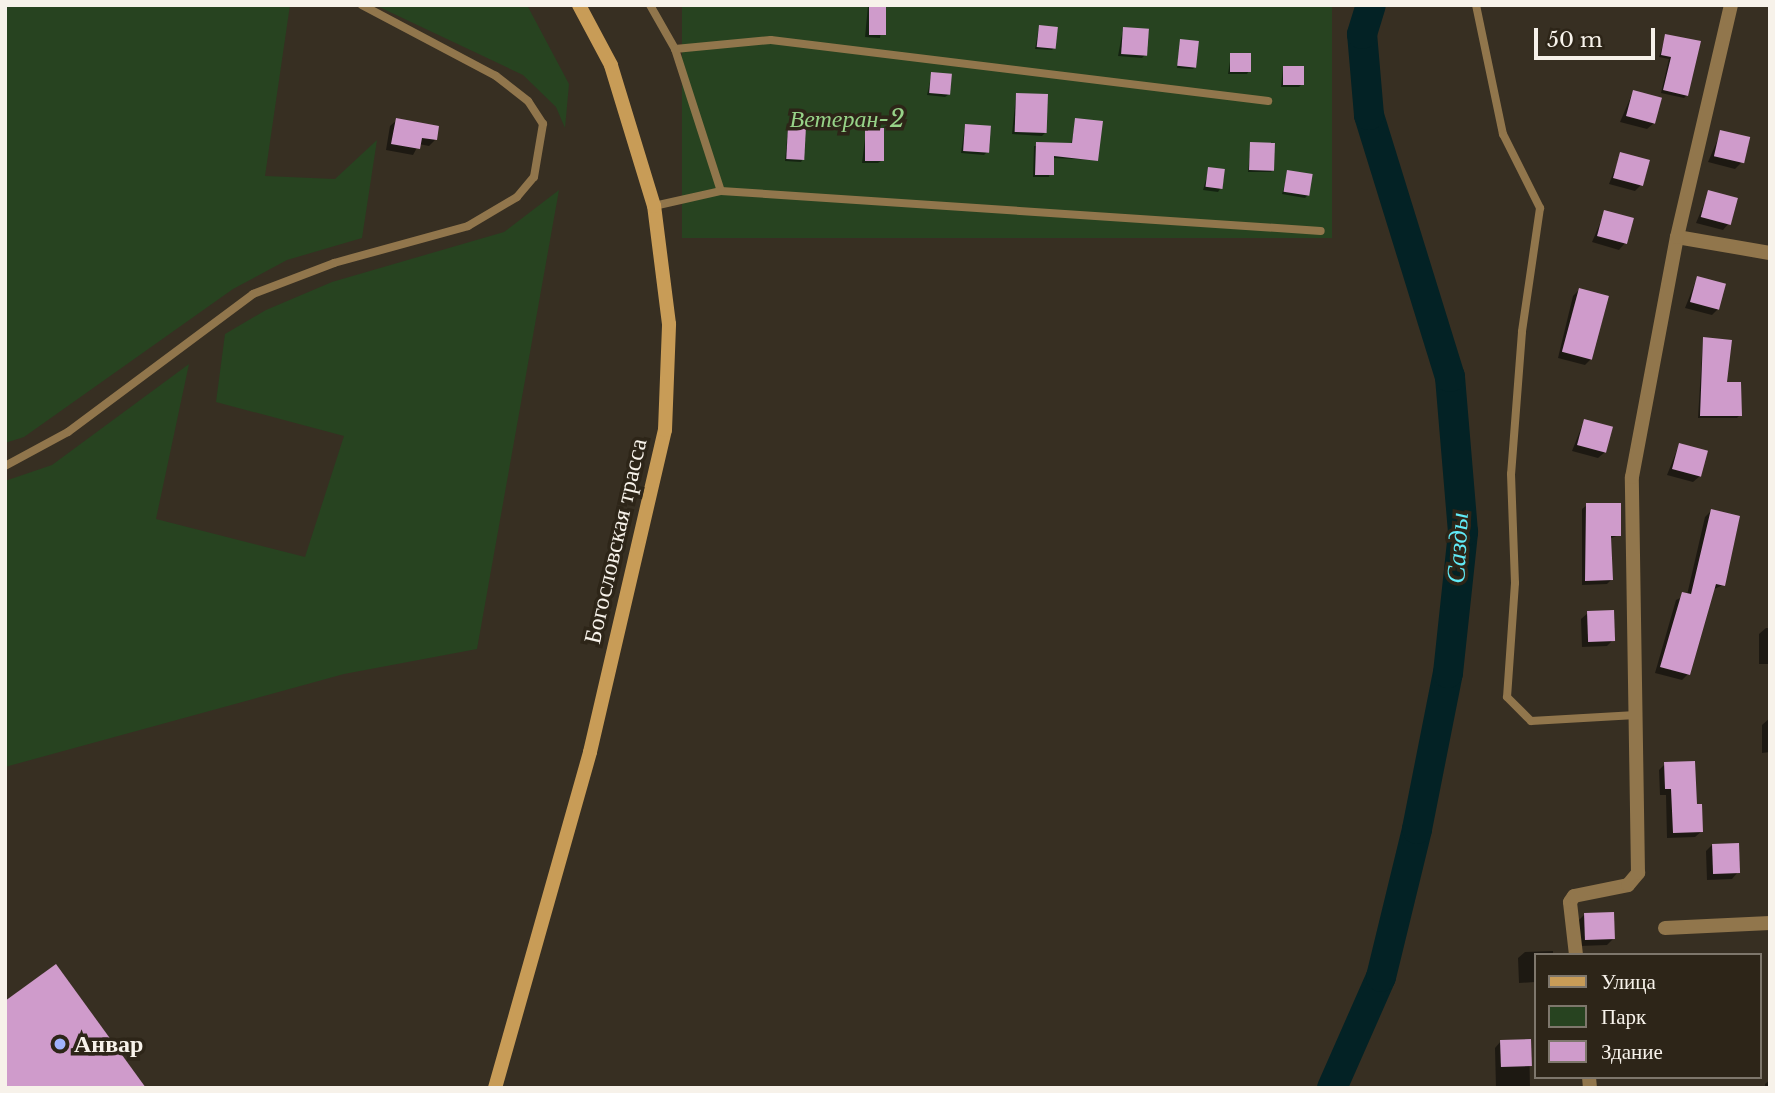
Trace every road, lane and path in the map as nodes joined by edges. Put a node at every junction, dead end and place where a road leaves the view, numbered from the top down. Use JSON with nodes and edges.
{"nodes":[{"id":1,"x":362,"y":5,"type":"edge"},
{"id":2,"x":579,"y":5,"type":"edge"},
{"id":3,"x":650,"y":5,"type":"edge"},
{"id":4,"x":1476,"y":5,"type":"edge"},
{"id":5,"x":1731,"y":5,"type":"edge"},
{"id":6,"x":675,"y":49,"type":"junction"},
{"id":7,"x":1268,"y":101,"type":"dead end"},
{"id":8,"x":721,"y":191,"type":"junction"},
{"id":9,"x":654,"y":206,"type":"junction"},
{"id":10,"x":1321,"y":231,"type":"dead end"},
{"id":11,"x":1677,"y":237,"type":"junction"},
{"id":12,"x":1770,"y":253,"type":"edge"},
{"id":13,"x":5,"y":466,"type":"edge"},
{"id":14,"x":1636,"y":715,"type":"junction"},
{"id":15,"x":1770,"y":923,"type":"edge"},
{"id":16,"x":1665,"y":928,"type":"dead end"},
{"id":17,"x":1576,"y":953,"type":"edge"},
{"id":18,"x":495,"y":1088,"type":"edge"}],
"edges":[{"from":1,"to":13,"type":"lane"},
{"from":2,"to":9,"type":"main road","name":"Богословская трасса"},
{"from":3,"to":6,"type":"lane"},
{"from":4,"to":14,"type":"lane"},
{"from":5,"to":11,"type":"street"},
{"from":6,"to":7,"type":"lane"},
{"from":6,"to":8,"type":"lane"},
{"from":8,"to":9,"type":"lane"},
{"from":8,"to":10,"type":"lane"},
{"from":9,"to":18,"type":"main road","name":"Богословская трасса"},
{"from":11,"to":12,"type":"street"},
{"from":11,"to":14,"type":"street"},
{"from":14,"to":17,"type":"street"},
{"from":15,"to":16,"type":"street"}]}
